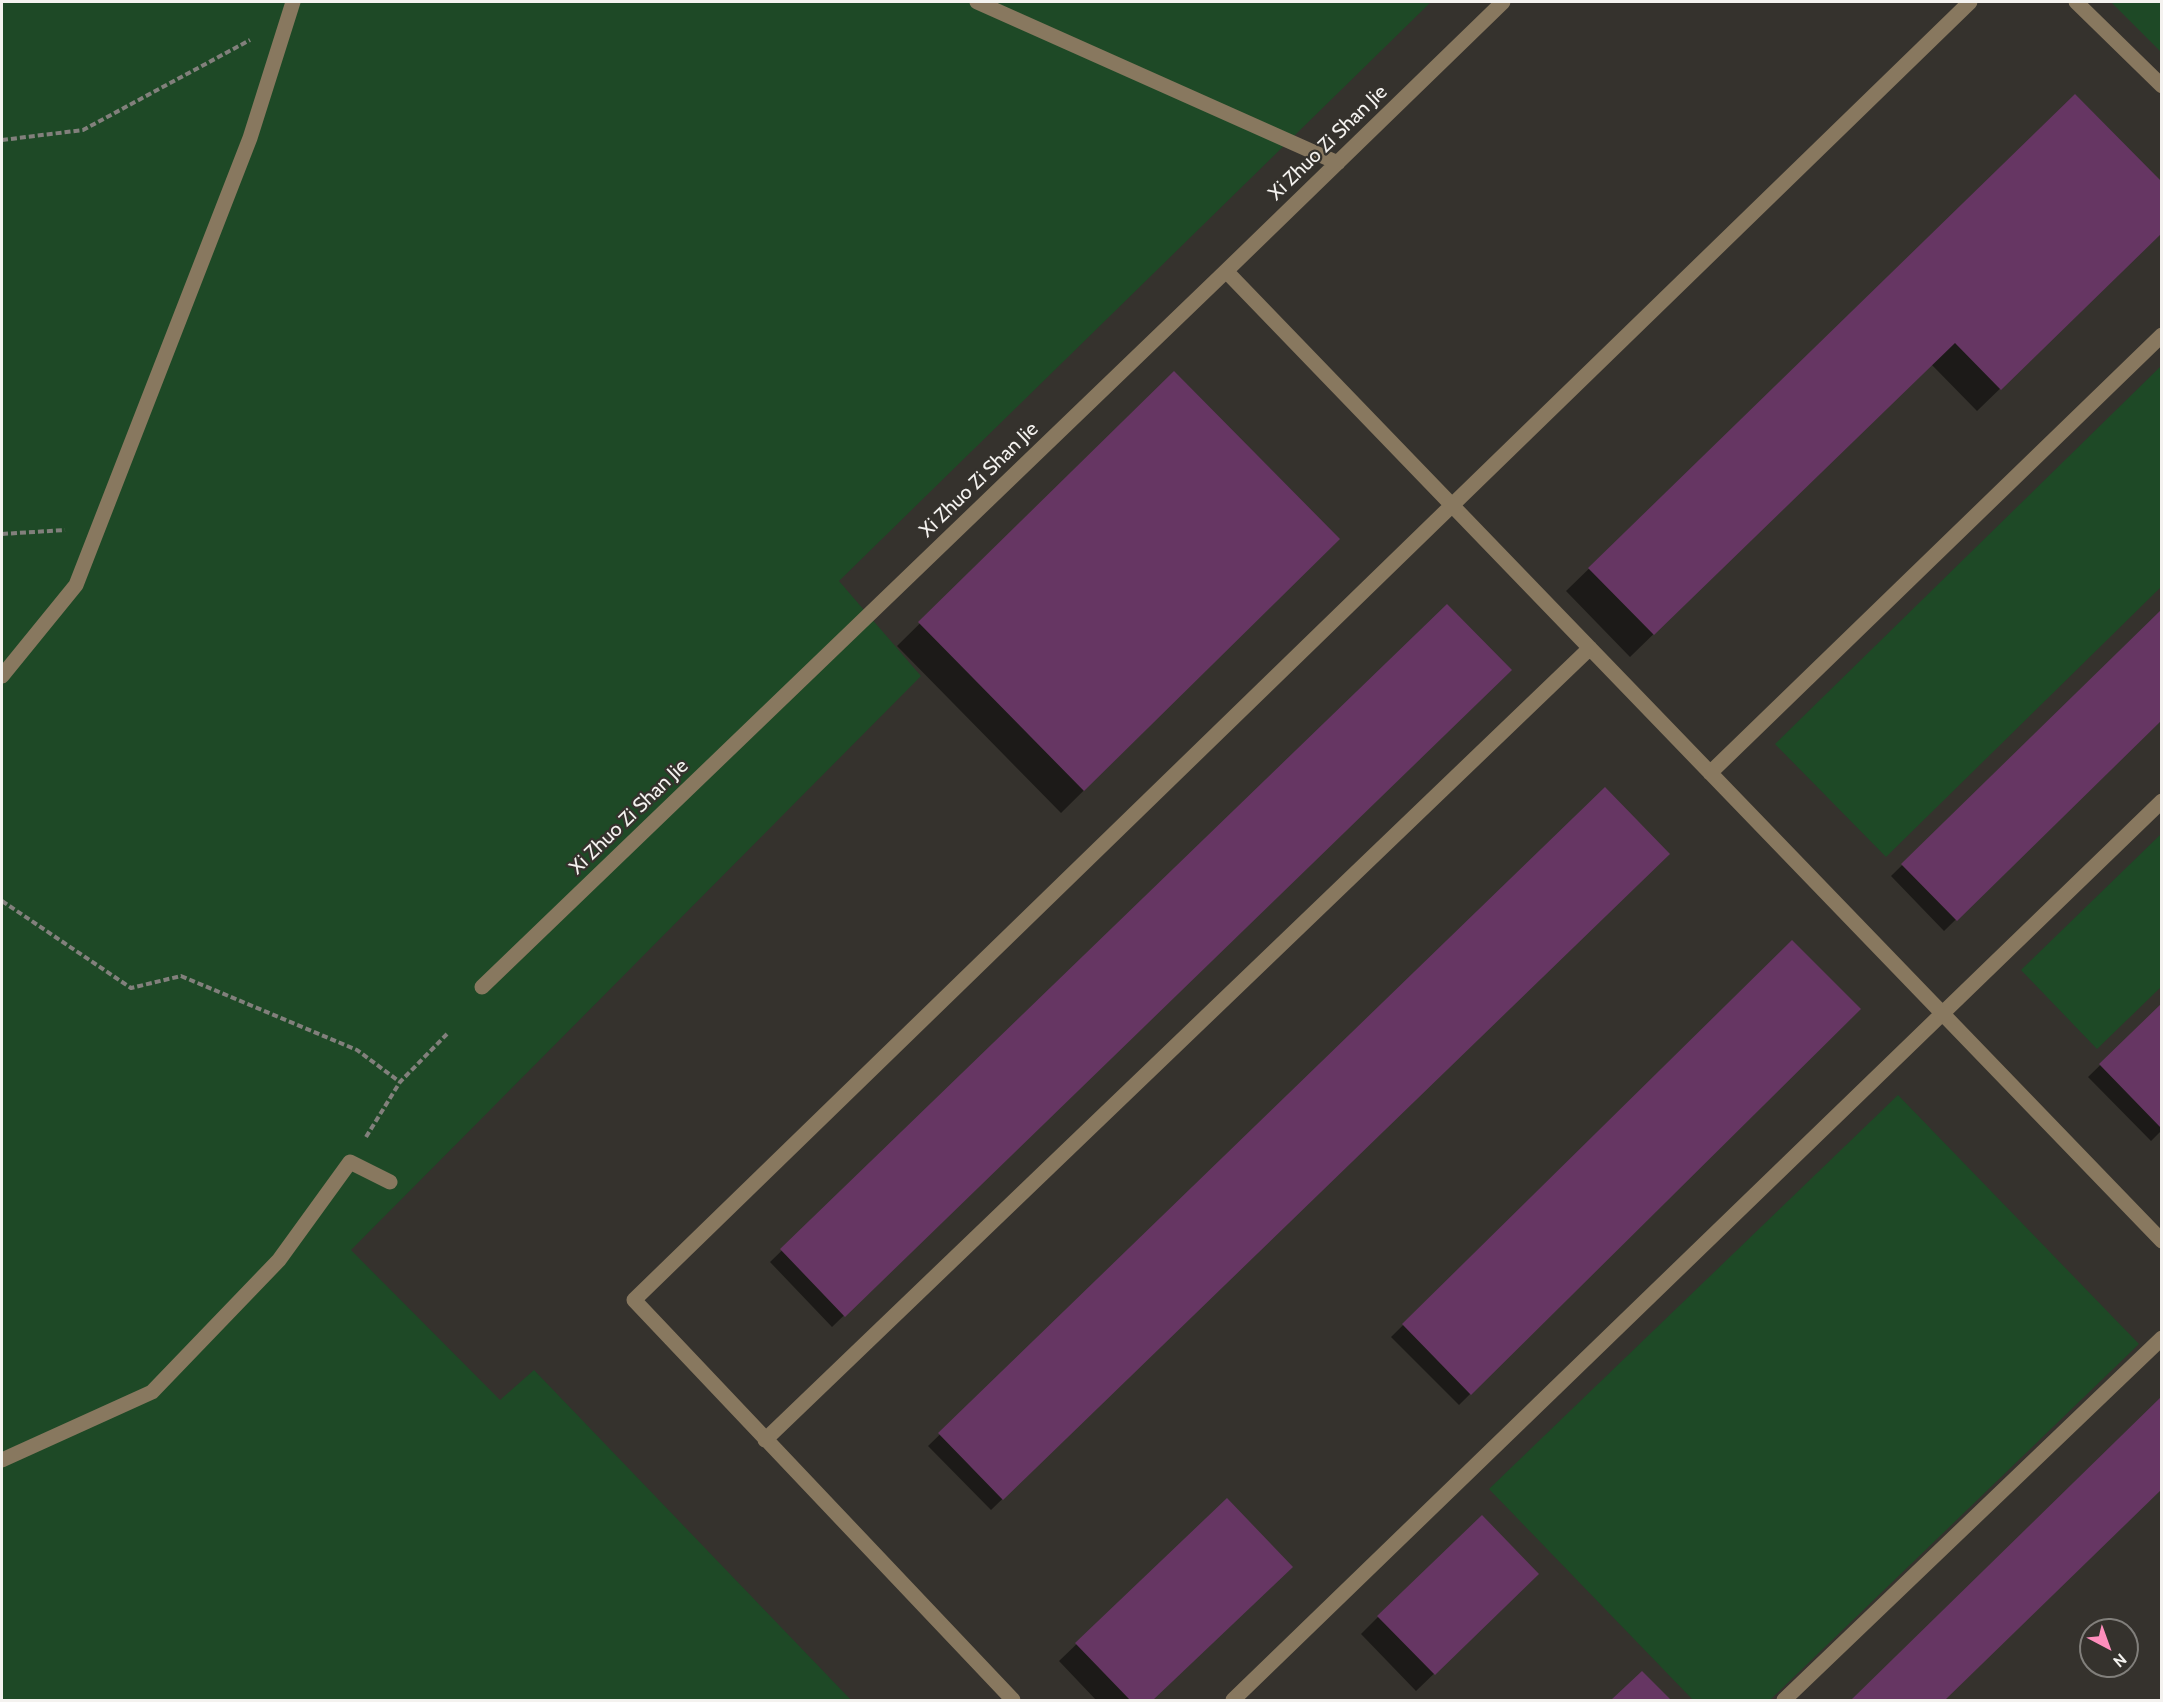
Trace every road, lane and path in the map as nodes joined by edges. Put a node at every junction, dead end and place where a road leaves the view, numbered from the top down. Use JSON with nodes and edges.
{"nodes":[{"id":1,"x":293,"y":2,"type":"edge"},
{"id":2,"x":977,"y":2,"type":"edge"},
{"id":3,"x":1503,"y":2,"type":"edge"},
{"id":4,"x":1970,"y":2,"type":"edge"},
{"id":5,"x":2076,"y":2,"type":"edge"},
{"id":6,"x":288,"y":19,"type":"junction"},
{"id":7,"x":2162,"y":86,"type":"edge"},
{"id":8,"x":2,"y":140,"type":"edge"},
{"id":9,"x":1338,"y":163,"type":"junction"},
{"id":10,"x":1226,"y":271,"type":"junction"},
{"id":11,"x":2162,"y":335,"type":"edge"},
{"id":12,"x":1452,"y":505,"type":"junction"},
{"id":13,"x":99,"y":528,"type":"junction"},
{"id":14,"x":2,"y":534,"type":"edge"},
{"id":15,"x":1590,"y":648,"type":"junction"},
{"id":16,"x":2,"y":676,"type":"edge"},
{"id":17,"x":1710,"y":773,"type":"junction"},
{"id":18,"x":2162,"y":801,"type":"edge"},
{"id":19,"x":2,"y":901,"type":"edge"},
{"id":20,"x":482,"y":987,"type":"dead end"},
{"id":21,"x":1942,"y":1013,"type":"junction"},
{"id":22,"x":447,"y":1034,"type":"dead end"},
{"id":23,"x":400,"y":1082,"type":"junction"},
{"id":24,"x":350,"y":1162,"type":"junction"},
{"id":25,"x":390,"y":1182,"type":"dead end"},
{"id":26,"x":2159,"y":1234,"type":"edge"},
{"id":27,"x":2162,"y":1338,"type":"edge"},
{"id":28,"x":765,"y":1440,"type":"junction"},
{"id":29,"x":2,"y":1460,"type":"edge"},
{"id":30,"x":1013,"y":1701,"type":"edge"},
{"id":31,"x":1233,"y":1701,"type":"edge"},
{"id":32,"x":1784,"y":1701,"type":"edge"}],
"edges":[{"from":1,"to":6,"type":"street"},
{"from":2,"to":9,"type":"street"},
{"from":3,"to":9,"type":"street","name":"Xi Zhuo Zi Shan Jie"},
{"from":4,"to":12,"type":"street"},
{"from":5,"to":7,"type":"street"},
{"from":6,"to":8,"type":"path"},
{"from":6,"to":13,"type":"street"},
{"from":9,"to":10,"type":"street","name":"Xi Zhuo Zi Shan Jie"},
{"from":10,"to":12,"type":"street"},
{"from":10,"to":20,"type":"street","name":"Xi Zhuo Zi Shan Jie"},
{"from":11,"to":17,"type":"street"},
{"from":12,"to":15,"type":"street"},
{"from":12,"to":28,"type":"street"},
{"from":13,"to":14,"type":"path"},
{"from":13,"to":16,"type":"street"},
{"from":15,"to":17,"type":"street"},
{"from":15,"to":28,"type":"street"},
{"from":17,"to":21,"type":"street"},
{"from":18,"to":21,"type":"street"},
{"from":19,"to":23,"type":"path"},
{"from":21,"to":26,"type":"street"},
{"from":21,"to":31,"type":"street"},
{"from":22,"to":23,"type":"path"},
{"from":23,"to":24,"type":"path"},
{"from":24,"to":25,"type":"street"},
{"from":24,"to":29,"type":"street"},
{"from":27,"to":32,"type":"street"},
{"from":28,"to":30,"type":"street"}]}
